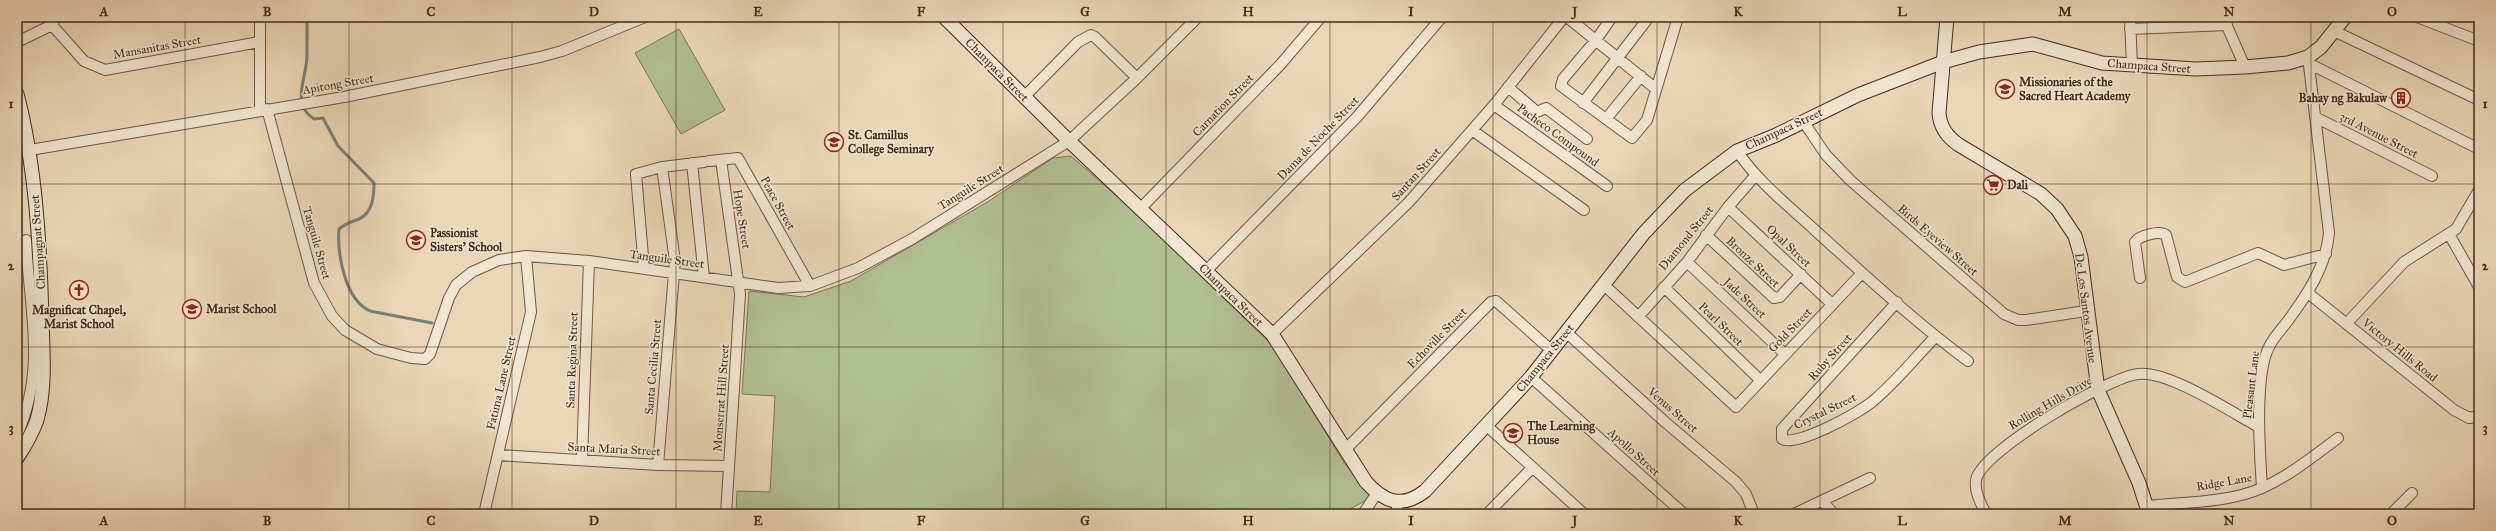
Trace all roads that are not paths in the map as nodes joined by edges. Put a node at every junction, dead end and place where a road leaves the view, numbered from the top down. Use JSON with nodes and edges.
{"nodes":[{"id":1,"x":260,"y":17,"type":"edge"},
{"id":2,"x":645,"y":17,"type":"edge"},
{"id":3,"x":944,"y":17,"type":"edge"},
{"id":4,"x":1198,"y":17,"type":"edge"},
{"id":5,"x":1321,"y":17,"type":"edge"},
{"id":6,"x":1442,"y":17,"type":"edge"},
{"id":7,"x":1564,"y":17,"type":"edge"},
{"id":8,"x":1567,"y":17,"type":"edge"},
{"id":9,"x":1612,"y":17,"type":"edge"},
{"id":10,"x":1649,"y":17,"type":"edge"},
{"id":11,"x":1678,"y":17,"type":"edge"},
{"id":12,"x":1947,"y":17,"type":"edge"},
{"id":13,"x":2130,"y":17,"type":"edge"},
{"id":14,"x":2345,"y":17,"type":"edge"},
{"id":15,"x":2417,"y":17,"type":"edge"},
{"id":16,"x":54,"y":21,"type":"edge"},
{"id":17,"x":2225,"y":21,"type":"edge"},
{"id":18,"x":2170,"y":22,"type":"edge"},
{"id":19,"x":2130,"y":29,"type":"junction"},
{"id":20,"x":2334,"y":31,"type":"junction"},
{"id":21,"x":1596,"y":40,"type":"junction"},
{"id":22,"x":2479,"y":41,"type":"edge"},
{"id":23,"x":17,"y":42,"type":"edge"},
{"id":24,"x":259,"y":42,"type":"junction"},
{"id":25,"x":1618,"y":58,"type":"junction"},
{"id":26,"x":2308,"y":60,"type":"junction"},
{"id":27,"x":1943,"y":62,"type":"junction"},
{"id":28,"x":2132,"y":66,"type":"junction"},
{"id":29,"x":2245,"y":67,"type":"junction"},
{"id":30,"x":1641,"y":76,"type":"junction"},
{"id":31,"x":1137,"y":78,"type":"junction"},
{"id":32,"x":1508,"y":88,"type":"junction"},
{"id":33,"x":1656,"y":89,"type":"junction"},
{"id":34,"x":17,"y":94,"type":"edge"},
{"id":35,"x":1024,"y":97,"type":"junction"},
{"id":36,"x":2479,"y":100,"type":"edge"},
{"id":37,"x":1583,"y":103,"type":"junction"},
{"id":38,"x":1494,"y":104,"type":"junction"},
{"id":39,"x":264,"y":110,"type":"junction"},
{"id":40,"x":2315,"y":117,"type":"junction"},
{"id":41,"x":1606,"y":119,"type":"junction"},
{"id":42,"x":1803,"y":121,"type":"junction"},
{"id":43,"x":1472,"y":130,"type":"junction"},
{"id":44,"x":1587,"y":139,"type":"dead end"},
{"id":45,"x":1069,"y":141,"type":"junction"},
{"id":46,"x":2479,"y":149,"type":"edge"},
{"id":47,"x":30,"y":150,"type":"junction"},
{"id":48,"x":1737,"y":152,"type":"junction"},
{"id":49,"x":721,"y":160,"type":"junction"},
{"id":50,"x":692,"y":163,"type":"junction"},
{"id":51,"x":662,"y":167,"type":"junction"},
{"id":52,"x":1756,"y":176,"type":"junction"},
{"id":53,"x":2432,"y":176,"type":"dead end"},
{"id":54,"x":1607,"y":186,"type":"dead end"},
{"id":55,"x":2479,"y":190,"type":"edge"},
{"id":56,"x":1728,"y":206,"type":"junction"},
{"id":57,"x":1140,"y":209,"type":"junction"},
{"id":58,"x":1584,"y":210,"type":"dead end"},
{"id":59,"x":2450,"y":234,"type":"junction"},
{"id":60,"x":1706,"y":235,"type":"junction"},
{"id":61,"x":27,"y":238,"type":"edge"},
{"id":62,"x":2326,"y":254,"type":"junction"},
{"id":63,"x":526,"y":256,"type":"junction"},
{"id":64,"x":589,"y":261,"type":"junction"},
{"id":65,"x":1687,"y":262,"type":"junction"},
{"id":66,"x":644,"y":268,"type":"junction"},
{"id":67,"x":1206,"y":271,"type":"junction"},
{"id":68,"x":674,"y":272,"type":"junction"},
{"id":69,"x":1862,"y":273,"type":"junction"},
{"id":70,"x":704,"y":274,"type":"junction"},
{"id":71,"x":1801,"y":274,"type":"junction"},
{"id":72,"x":2140,"y":278,"type":"dead end"},
{"id":73,"x":739,"y":283,"type":"junction"},
{"id":74,"x":1603,"y":284,"type":"junction"},
{"id":75,"x":810,"y":286,"type":"junction"},
{"id":76,"x":1664,"y":287,"type":"junction"},
{"id":77,"x":2479,"y":287,"type":"edge"},
{"id":78,"x":2308,"y":293,"type":"junction"},
{"id":79,"x":1896,"y":302,"type":"junction"},
{"id":80,"x":1832,"y":304,"type":"junction"},
{"id":81,"x":2086,"y":311,"type":"junction"},
{"id":82,"x":1638,"y":317,"type":"junction"},
{"id":83,"x":2346,"y":323,"type":"junction"},
{"id":84,"x":1566,"y":332,"type":"junction"},
{"id":85,"x":1272,"y":334,"type":"junction"},
{"id":86,"x":1935,"y":337,"type":"junction"},
{"id":87,"x":1552,"y":351,"type":"junction"},
{"id":88,"x":1785,"y":354,"type":"junction"},
{"id":89,"x":1968,"y":361,"type":"dead end"},
{"id":90,"x":1531,"y":377,"type":"junction"},
{"id":91,"x":1760,"y":380,"type":"junction"},
{"id":92,"x":2098,"y":390,"type":"junction"},
{"id":93,"x":2479,"y":416,"type":"edge"},
{"id":94,"x":1487,"y":426,"type":"junction"},
{"id":95,"x":2259,"y":427,"type":"junction"},
{"id":96,"x":1782,"y":429,"type":"joint"},
{"id":97,"x":17,"y":435,"type":"edge"},
{"id":98,"x":2338,"y":438,"type":"dead end"},
{"id":99,"x":1345,"y":450,"type":"junction"},
{"id":100,"x":498,"y":454,"type":"junction"},
{"id":101,"x":17,"y":458,"type":"edge"},
{"id":102,"x":582,"y":460,"type":"junction"},
{"id":103,"x":658,"y":465,"type":"junction"},
{"id":104,"x":729,"y":466,"type":"junction"},
{"id":105,"x":1532,"y":468,"type":"junction"},
{"id":106,"x":1870,"y":478,"type":"dead end"},
{"id":107,"x":2262,"y":488,"type":"junction"},
{"id":108,"x":1377,"y":493,"type":"junction"},
{"id":109,"x":2412,"y":493,"type":"dead end"},
{"id":110,"x":1822,"y":501,"type":"junction"},
{"id":111,"x":1397,"y":508,"type":"edge"},
{"id":112,"x":2148,"y":510,"type":"edge"},
{"id":113,"x":484,"y":514,"type":"edge"},
{"id":114,"x":726,"y":514,"type":"edge"},
{"id":115,"x":1363,"y":514,"type":"edge"},
{"id":116,"x":1487,"y":514,"type":"edge"},
{"id":117,"x":1584,"y":514,"type":"edge"},
{"id":118,"x":1684,"y":514,"type":"edge"},
{"id":119,"x":1754,"y":514,"type":"edge"},
{"id":120,"x":1794,"y":514,"type":"edge"},
{"id":121,"x":1834,"y":514,"type":"edge"},
{"id":122,"x":1986,"y":514,"type":"edge"},
{"id":123,"x":2391,"y":514,"type":"edge"}],
"edges":[{"from":1,"to":24,"type":"street"},
{"from":2,"to":39,"type":"street","name":"Apitong Street"},
{"from":3,"to":35,"type":"street","name":"Champaca Street"},
{"from":4,"to":31,"type":"street","name":"Tanguile Street"},
{"from":5,"to":57,"type":"street","name":"Carnation Street"},
{"from":6,"to":67,"type":"street","name":"Dama de Noche Street"},
{"from":7,"to":32,"type":"street","name":"Santan Street"},
{"from":8,"to":21,"type":"street"},
{"from":9,"to":21,"type":"street"},
{"from":10,"to":25,"type":"street"},
{"from":11,"to":33,"type":"street"},
{"from":12,"to":27,"type":"street","name":"De Los Santos Avenue"},
{"from":13,"to":19,"type":"street"},
{"from":14,"to":20,"type":"street","name":"Champaca Street"},
{"from":15,"to":22,"type":"street"},
{"from":16,"to":23,"type":"street"},
{"from":16,"to":24,"type":"street","name":"Mansanitas Street"},
{"from":17,"to":18,"type":"street"},
{"from":17,"to":29,"type":"street"},
{"from":18,"to":19,"type":"street"},
{"from":19,"to":28,"type":"street"},
{"from":20,"to":26,"type":"street","name":"Champaca Street"},
{"from":20,"to":36,"type":"street"},
{"from":21,"to":25,"type":"street"},
{"from":21,"to":37,"type":"street"},
{"from":24,"to":39,"type":"street"},
{"from":25,"to":30,"type":"street"},
{"from":25,"to":37,"type":"street"},
{"from":26,"to":29,"type":"street","name":"Champaca Street"},
{"from":26,"to":40,"type":"street"},
{"from":26,"to":46,"type":"street"},
{"from":27,"to":28,"type":"street","name":"Champaca Street"},
{"from":27,"to":42,"type":"street","name":"Champaca Street"},
{"from":27,"to":81,"type":"street","name":"De Los Santos Avenue"},
{"from":28,"to":29,"type":"street","name":"Champaca Street"},
{"from":30,"to":33,"type":"street"},
{"from":30,"to":41,"type":"street"},
{"from":31,"to":35,"type":"street"},
{"from":31,"to":45,"type":"street","name":"Tanguile Street"},
{"from":32,"to":38,"type":"street","name":"Santan Street"},
{"from":32,"to":44,"type":"street"},
{"from":33,"to":41,"type":"street"},
{"from":34,"to":47,"type":"street","name":"Champagnat Street"},
{"from":35,"to":45,"type":"street","name":"Champaca Street"},
{"from":37,"to":41,"type":"street"},
{"from":38,"to":43,"type":"street","name":"Santan Street"},
{"from":38,"to":54,"type":"street","name":"Pacheco Compound"},
{"from":39,"to":47,"type":"street","name":"Apitong Street"},
{"from":39,"to":63,"type":"street","name":"Tanguile Street"},
{"from":40,"to":53,"type":"street","name":"3rd Avenue Street"},
{"from":40,"to":62,"type":"street"},
{"from":42,"to":48,"type":"street","name":"Champaca Street"},
{"from":42,"to":81,"type":"street","name":"Birds Eyeview Street"},
{"from":43,"to":58,"type":"street"},
{"from":43,"to":85,"type":"street","name":"Santan Street"},
{"from":45,"to":57,"type":"street","name":"Champaca Street"},
{"from":45,"to":75,"type":"street","name":"Tanguile Street"},
{"from":47,"to":61,"type":"street","name":"Champagnat Street"},
{"from":48,"to":52,"type":"street"},
{"from":48,"to":74,"type":"street","name":"Champaca Street"},
{"from":49,"to":50,"type":"street","name":"Peace Street"},
{"from":49,"to":73,"type":"street","name":"Hope Street"},
{"from":49,"to":75,"type":"street","name":"Peace Street"},
{"from":50,"to":51,"type":"street","name":"Peace Street"},
{"from":50,"to":70,"type":"street"},
{"from":51,"to":66,"type":"street","name":"Peace Street"},
{"from":51,"to":68,"type":"street","name":"Santa Cecilia Street"},
{"from":52,"to":56,"type":"street","name":"Diamond Street"},
{"from":52,"to":69,"type":"street"},
{"from":55,"to":59,"type":"street"},
{"from":56,"to":60,"type":"street","name":"Diamond Street"},
{"from":56,"to":71,"type":"street","name":"Opal Street"},
{"from":57,"to":67,"type":"street","name":"Champaca Street"},
{"from":59,"to":77,"type":"street"},
{"from":59,"to":83,"type":"street"},
{"from":60,"to":65,"type":"street","name":"Diamond Street"},
{"from":60,"to":71,"type":"street","name":"Bronze Street"},
{"from":61,"to":97,"type":"street"},
{"from":61,"to":101,"type":"street","name":"Champagnat Street"},
{"from":62,"to":72,"type":"street"},
{"from":62,"to":78,"type":"street"},
{"from":63,"to":64,"type":"street","name":"Tanguile Street"},
{"from":63,"to":100,"type":"street","name":"Fatima Lane Street"},
{"from":64,"to":66,"type":"street","name":"Tanguile Street"},
{"from":64,"to":102,"type":"street","name":"Santa Regina Street"},
{"from":65,"to":76,"type":"street","name":"Diamond Street"},
{"from":65,"to":88,"type":"street","name":"Jade Street"},
{"from":66,"to":68,"type":"street","name":"Tanguile Street"},
{"from":67,"to":85,"type":"street","name":"Champaca Street"},
{"from":68,"to":70,"type":"street","name":"Tanguile Street"},
{"from":68,"to":103,"type":"street","name":"Santa Cecilia Street"},
{"from":69,"to":79,"type":"street"},
{"from":69,"to":80,"type":"street","name":"Gold Street"},
{"from":70,"to":73,"type":"street","name":"Tanguile Street"},
{"from":71,"to":80,"type":"street","name":"Opal Street"},
{"from":73,"to":75,"type":"street","name":"Tanguile Street"},
{"from":73,"to":104,"type":"street","name":"Monserrat Hill Street"},
{"from":74,"to":82,"type":"street"},
{"from":74,"to":84,"type":"street","name":"Champaca Street"},
{"from":76,"to":82,"type":"street","name":"Diamond Street"},
{"from":76,"to":91,"type":"street","name":"Pearl Street"},
{"from":78,"to":83,"type":"street","name":"Victory Hills Road"},
{"from":78,"to":95,"type":"street","name":"Pleasant Lane"},
{"from":79,"to":86,"type":"street"},
{"from":79,"to":96,"type":"street","name":"Ruby Street"},
{"from":80,"to":88,"type":"street","name":"Gold Street"},
{"from":81,"to":92,"type":"street","name":"De Los Santos Avenue"},
{"from":82,"to":91,"type":"street","name":"Gold Street"},
{"from":83,"to":93,"type":"street","name":"Victory Hills Road"},
{"from":84,"to":87,"type":"street","name":"Champaca Street"},
{"from":84,"to":119,"type":"street","name":"Venus Street"},
{"from":85,"to":99,"type":"street","name":"Champaca Street"},
{"from":86,"to":89,"type":"street"},
{"from":86,"to":96,"type":"street","name":"Crystal Street"},
{"from":87,"to":90,"type":"street","name":"Champaca Street"},
{"from":87,"to":99,"type":"street","name":"Echoville Street"},
{"from":88,"to":91,"type":"street","name":"Gold Street"},
{"from":90,"to":94,"type":"street","name":"Champaca Street"},
{"from":90,"to":118,"type":"street","name":"Apollo Street"},
{"from":92,"to":95,"type":"street","name":"Rolling Hills Drive"},
{"from":92,"to":112,"type":"street","name":"De Los Santos Avenue"},
{"from":92,"to":122,"type":"street","name":"Rolling Hills Drive"},
{"from":94,"to":105,"type":"street"},
{"from":94,"to":111,"type":"street","name":"Champaca Street"},
{"from":95,"to":107,"type":"street"},
{"from":98,"to":107,"type":"street","name":"Ridge Lane"},
{"from":99,"to":108,"type":"street","name":"Champaca Street"},
{"from":100,"to":102,"type":"street","name":"Santa Maria Street"},
{"from":100,"to":113,"type":"street","name":"Fatima Lane Street"},
{"from":102,"to":103,"type":"street","name":"Santa Maria Street"},
{"from":103,"to":104,"type":"street","name":"Santa Maria Street"},
{"from":104,"to":114,"type":"street","name":"Monserrat Hill Street"},
{"from":105,"to":116,"type":"street"},
{"from":105,"to":117,"type":"street"},
{"from":106,"to":110,"type":"street"},
{"from":107,"to":112,"type":"street","name":"Ridge Lane"},
{"from":108,"to":111,"type":"street","name":"Champaca Street"},
{"from":108,"to":115,"type":"street"},
{"from":109,"to":123,"type":"street"},
{"from":110,"to":120,"type":"street"},
{"from":110,"to":121,"type":"street"}]}
